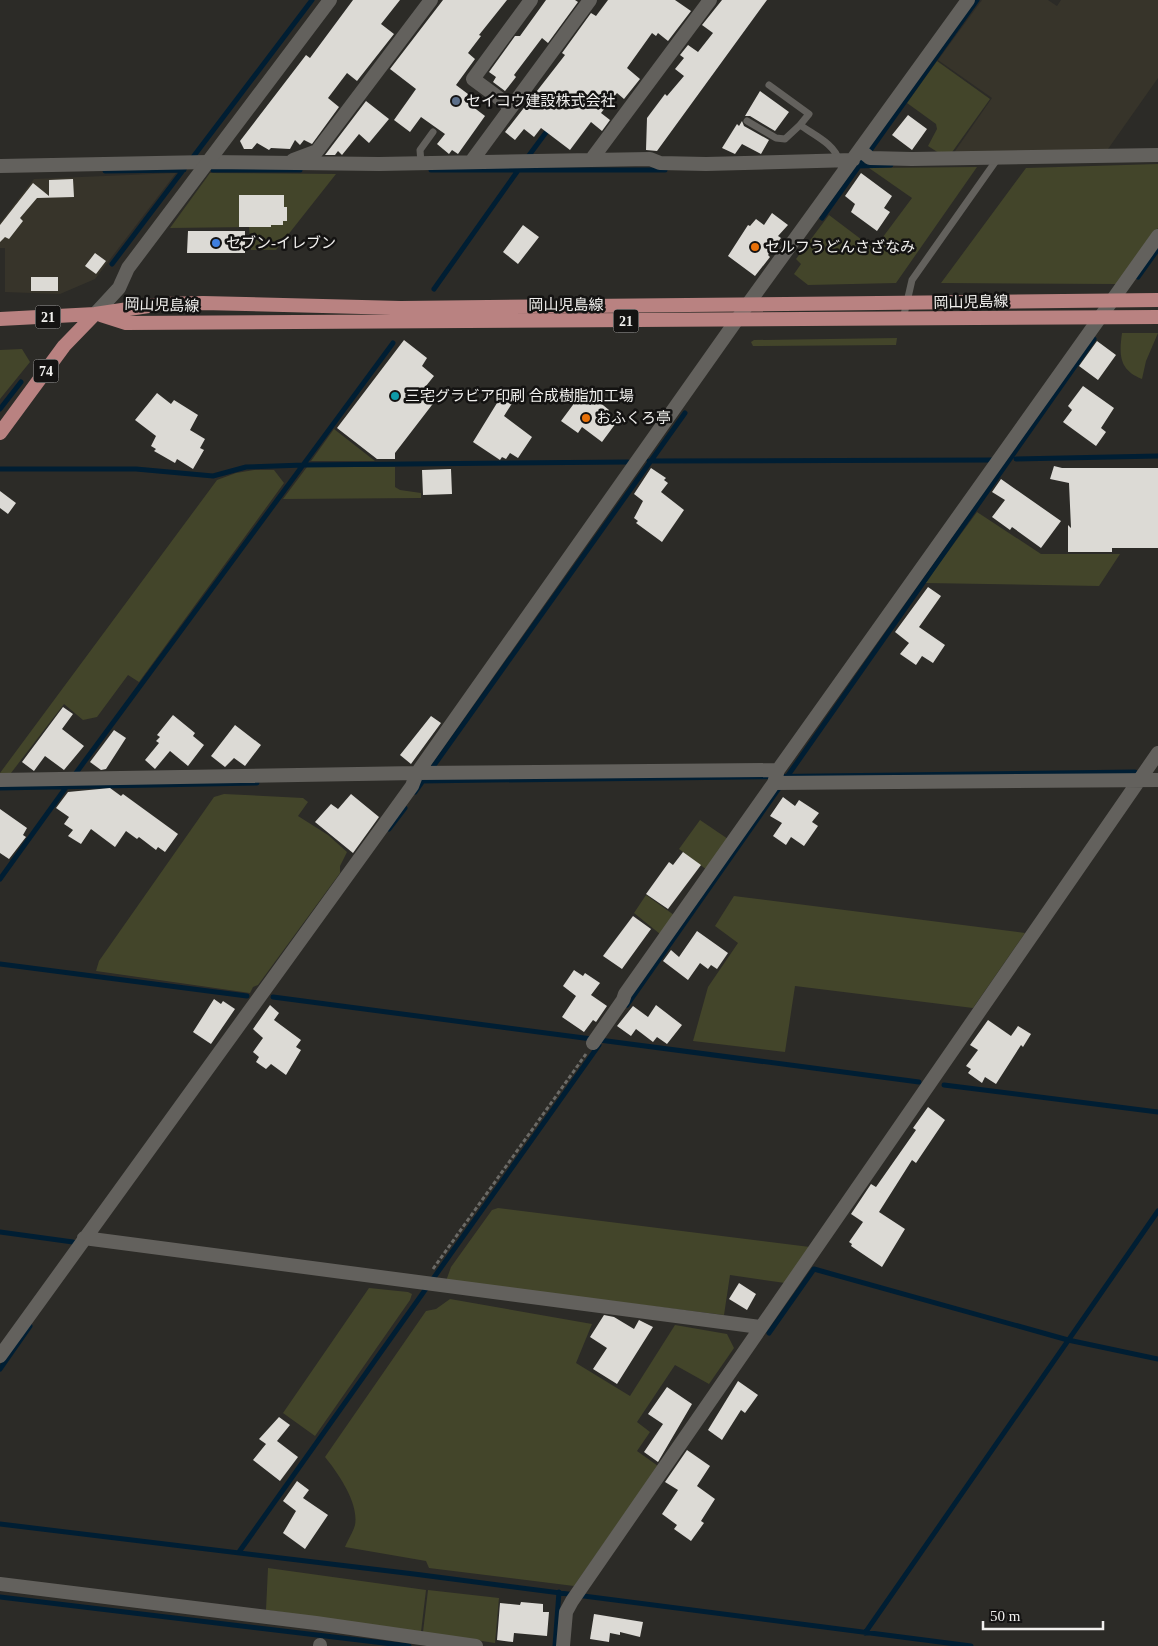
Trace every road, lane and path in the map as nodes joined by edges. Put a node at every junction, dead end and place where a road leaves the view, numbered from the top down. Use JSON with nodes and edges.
{"nodes":[{"id":1,"x":330,"y":0,"type":"edge"},
{"id":2,"x":430,"y":0,"type":"edge"},
{"id":3,"x":531,"y":0,"type":"edge"},
{"id":4,"x":590,"y":0,"type":"edge"},
{"id":5,"x":710,"y":0,"type":"edge"},
{"id":6,"x":968,"y":0,"type":"edge"},
{"id":7,"x":769,"y":85,"type":"dead end"},
{"id":8,"x":511,"y":107,"type":"junction"},
{"id":9,"x":747,"y":121,"type":"dead end"},
{"id":10,"x":800,"y":125,"type":"junction"},
{"id":11,"x":433,"y":132,"type":"dead end"},
{"id":12,"x":1158,"y":155,"type":"edge"},
{"id":13,"x":857,"y":157,"type":"junction"},
{"id":14,"x":592,"y":160,"type":"junction"},
{"id":15,"x":997,"y":160,"type":"junction"},
{"id":16,"x":208,"y":162,"type":"junction"},
{"id":17,"x":471,"y":162,"type":"junction"},
{"id":18,"x":286,"y":163,"type":"junction"},
{"id":19,"x":421,"y":163,"type":"junction"},
{"id":20,"x":0,"y":166,"type":"edge"},
{"id":21,"x":1158,"y":236,"type":"edge"},
{"id":22,"x":1112,"y":300,"type":"junction"},
{"id":23,"x":1158,"y":300,"type":"edge"},
{"id":24,"x":907,"y":302,"type":"junction"},
{"id":25,"x":748,"y":304,"type":"junction"},
{"id":26,"x":95,"y":314,"type":"junction"},
{"id":27,"x":1100,"y":317,"type":"junction"},
{"id":28,"x":1158,"y":317,"type":"edge"},
{"id":29,"x":0,"y":319,"type":"edge"},
{"id":30,"x":903,"y":319,"type":"junction"},
{"id":31,"x":736,"y":321,"type":"junction"},
{"id":32,"x":0,"y":433,"type":"edge"},
{"id":33,"x":1158,"y":753,"type":"edge"},
{"id":34,"x":420,"y":776,"type":"junction"},
{"id":35,"x":779,"y":779,"type":"junction"},
{"id":36,"x":0,"y":780,"type":"edge"},
{"id":37,"x":1139,"y":780,"type":"junction"},
{"id":38,"x":1158,"y":780,"type":"edge"},
{"id":39,"x":595,"y":1040,"type":"joint"},
{"id":40,"x":89,"y":1238,"type":"junction"},
{"id":41,"x":427,"y":1283,"type":"junction"},
{"id":42,"x":760,"y":1328,"type":"junction"},
{"id":43,"x":0,"y":1356,"type":"edge"},
{"id":44,"x":0,"y":1584,"type":"edge"},
{"id":45,"x":476,"y":1646,"type":"edge"},
{"id":46,"x":562,"y":1646,"type":"edge"}],
"edges":[{"from":1,"to":16,"type":"street"},
{"from":2,"to":18,"type":"street"},
{"from":3,"to":8,"type":"street"},
{"from":4,"to":8,"type":"street"},
{"from":5,"to":14,"type":"street"},
{"from":6,"to":13,"type":"street"},
{"from":7,"to":10,"type":"lane"},
{"from":8,"to":17,"type":"street"},
{"from":9,"to":10,"type":"lane"},
{"from":10,"to":13,"type":"lane"},
{"from":11,"to":19,"type":"lane"},
{"from":12,"to":15,"type":"street"},
{"from":13,"to":14,"type":"street"},
{"from":13,"to":15,"type":"street"},
{"from":13,"to":25,"type":"street"},
{"from":14,"to":17,"type":"street"},
{"from":15,"to":24,"type":"lane"},
{"from":16,"to":18,"type":"street"},
{"from":16,"to":20,"type":"street"},
{"from":16,"to":26,"type":"street"},
{"from":17,"to":19,"type":"street"},
{"from":18,"to":19,"type":"street"},
{"from":21,"to":22,"type":"street"},
{"from":22,"to":23,"type":"main road","name":"岡山児島線","number":"21"},
{"from":22,"to":24,"type":"main road","name":"岡山児島線","number":"21"},
{"from":22,"to":27,"type":"street"},
{"from":24,"to":25,"type":"main road","name":"岡山児島線","number":"21"},
{"from":24,"to":30,"type":"lane"},
{"from":25,"to":26,"type":"main road","name":"岡山児島線","number":"21"},
{"from":25,"to":31,"type":"street"},
{"from":26,"to":29,"type":"main road","name":"岡山児島線","number":"21"},
{"from":26,"to":31,"type":"main road","name":"岡山児島線","number":"21"},
{"from":26,"to":32,"type":"main road","number":"74"},
{"from":27,"to":28,"type":"main road","name":"岡山児島線","number":"21"},
{"from":27,"to":30,"type":"main road","name":"岡山児島線","number":"21"},
{"from":27,"to":35,"type":"street"},
{"from":30,"to":31,"type":"main road","name":"岡山児島線","number":"21"},
{"from":31,"to":34,"type":"street"},
{"from":33,"to":37,"type":"street"},
{"from":34,"to":35,"type":"street"},
{"from":34,"to":36,"type":"street"},
{"from":34,"to":40,"type":"street"},
{"from":35,"to":37,"type":"street"},
{"from":35,"to":39,"type":"street"},
{"from":37,"to":38,"type":"street"},
{"from":37,"to":42,"type":"street"},
{"from":39,"to":41,"type":"path"},
{"from":40,"to":41,"type":"street"},
{"from":40,"to":43,"type":"street"},
{"from":41,"to":42,"type":"street"},
{"from":42,"to":46,"type":"street"},
{"from":44,"to":45,"type":"street"}]}
